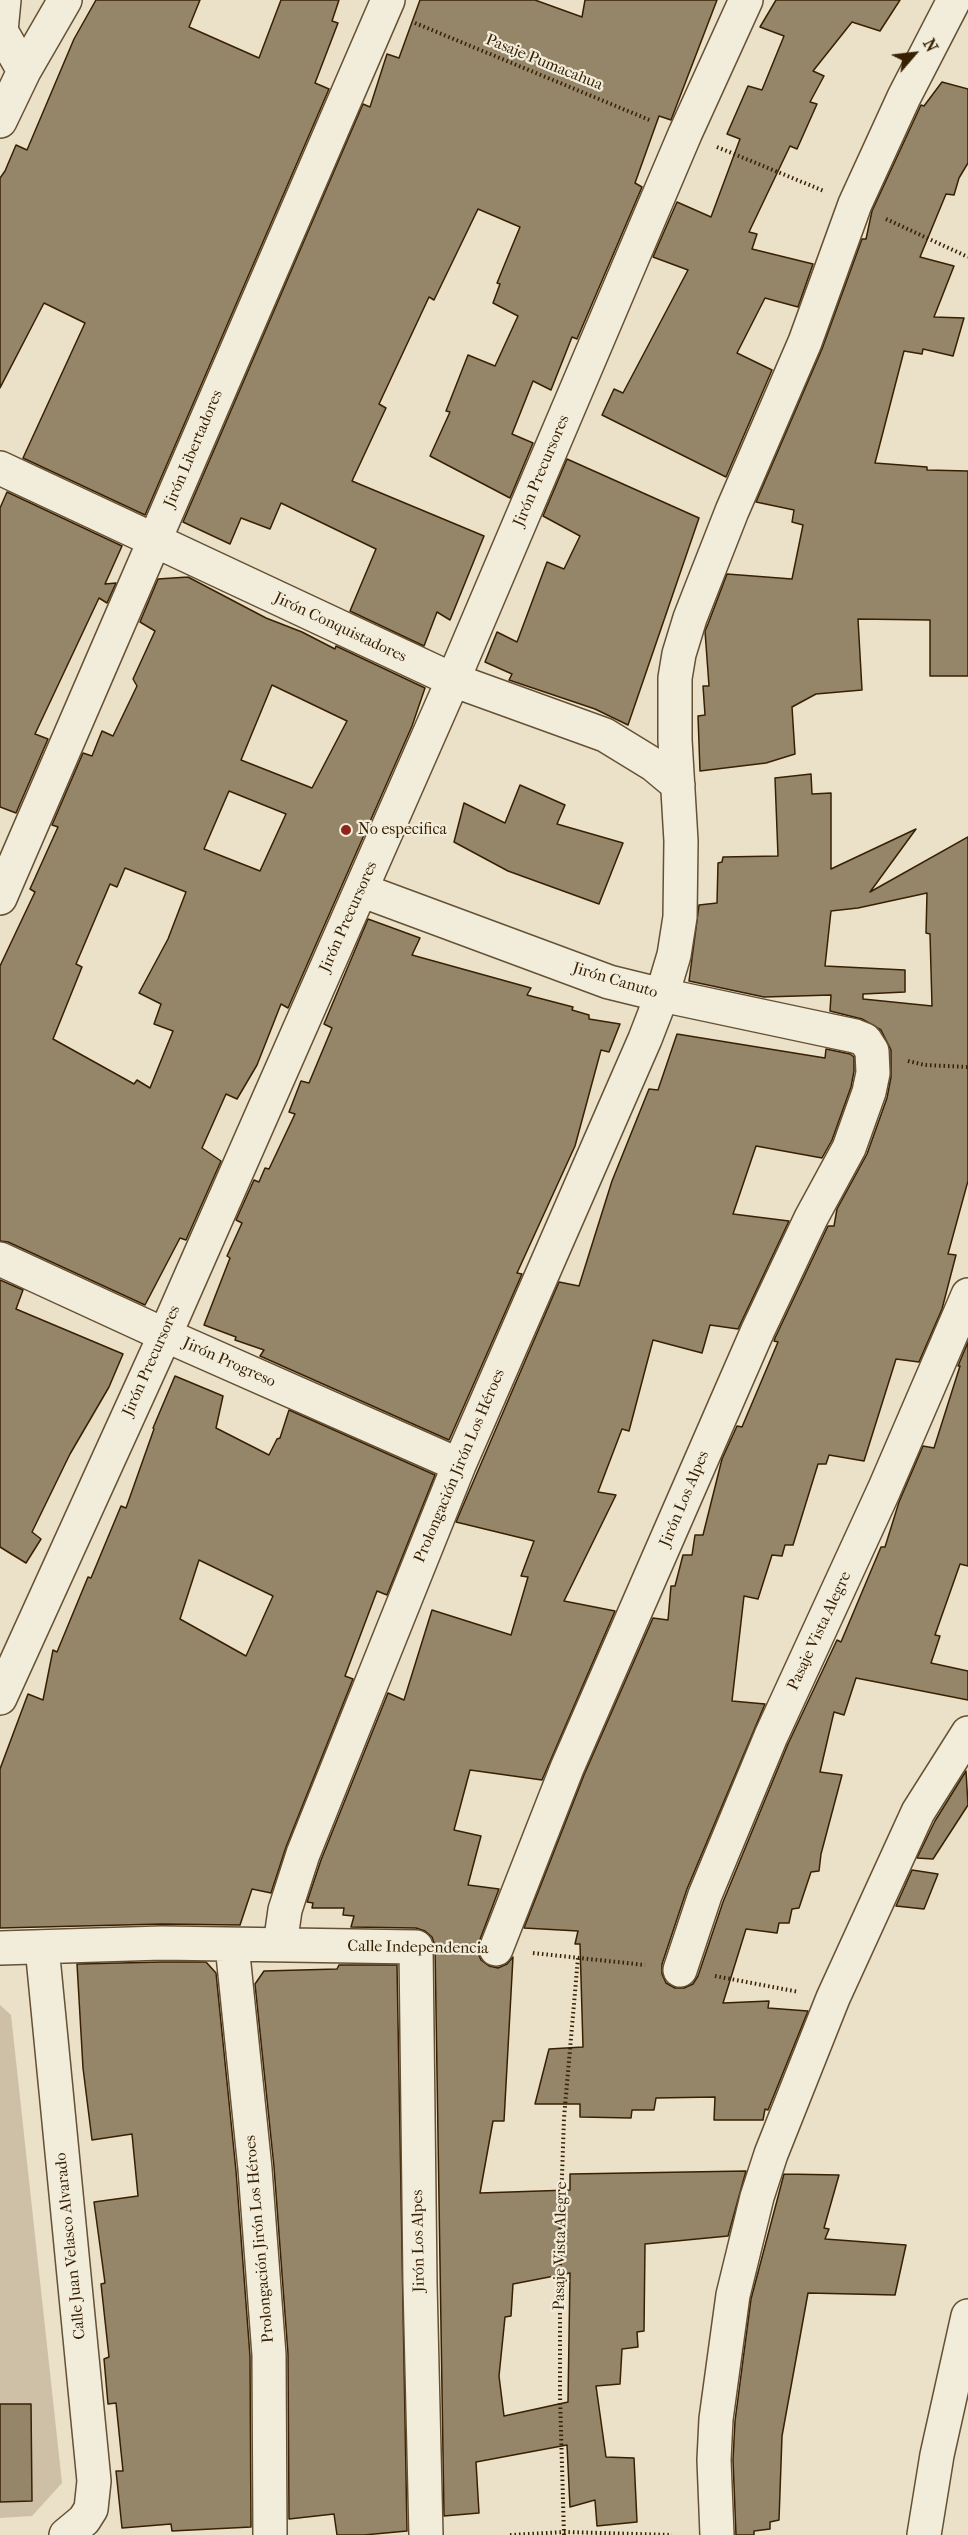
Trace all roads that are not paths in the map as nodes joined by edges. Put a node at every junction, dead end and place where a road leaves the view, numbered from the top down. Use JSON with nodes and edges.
{"nodes":[{"id":1,"x":65,"y":0,"type":"edge"},
{"id":2,"x":388,"y":0,"type":"edge"},
{"id":3,"x":746,"y":0,"type":"edge"},
{"id":4,"x":954,"y":0,"type":"edge"},
{"id":5,"x":3,"y":11,"type":"edge"},
{"id":6,"x":24,"y":71,"type":"junction"},
{"id":7,"x":0,"y":121,"type":"edge"},
{"id":8,"x":0,"y":468,"type":"edge"},
{"id":9,"x":154,"y":542,"type":"junction"},
{"id":10,"x":453,"y":680,"type":"junction"},
{"id":11,"x":678,"y":785,"type":"junction"},
{"id":12,"x":361,"y":890,"type":"junction"},
{"id":13,"x":0,"y":898,"type":"edge"},
{"id":14,"x":662,"y":995,"type":"junction"},
{"id":15,"x":872,"y":1051,"type":"joint"},
{"id":16,"x":0,"y":1259,"type":"edge"},
{"id":17,"x":968,"y":1295,"type":"edge"},
{"id":18,"x":165,"y":1335,"type":"junction"},
{"id":19,"x":459,"y":1465,"type":"junction"},
{"id":20,"x":0,"y":1698,"type":"edge"},
{"id":21,"x":968,"y":1733,"type":"edge"},
{"id":22,"x":232,"y":1945,"type":"junction"},
{"id":23,"x":280,"y":1945,"type":"junction"},
{"id":24,"x":42,"y":1947,"type":"junction"},
{"id":25,"x":416,"y":1947,"type":"joint"},
{"id":26,"x":0,"y":1948,"type":"edge"},
{"id":27,"x":496,"y":1949,"type":"road end"},
{"id":28,"x":680,"y":1970,"type":"road end"},
{"id":29,"x":968,"y":2316,"type":"edge"},
{"id":30,"x":83,"y":2530,"type":"edge"},
{"id":31,"x":270,"y":2535,"type":"edge"},
{"id":32,"x":426,"y":2535,"type":"edge"},
{"id":33,"x":717,"y":2535,"type":"edge"},
{"id":34,"x":924,"y":2535,"type":"edge"}],
"edges":[{"from":1,"to":6,"type":"street"},
{"from":2,"to":9,"type":"street","name":"Jirón Libertadores"},
{"from":3,"to":10,"type":"street","name":"Jirón Precursores"},
{"from":4,"to":11,"type":"street","name":"Prolongación Jirón Los Héroes"},
{"from":5,"to":6,"type":"street"},
{"from":6,"to":7,"type":"street"},
{"from":8,"to":9,"type":"street","name":"Jirón Conquistadores"},
{"from":9,"to":10,"type":"street","name":"Jirón Conquistadores"},
{"from":9,"to":13,"type":"street","name":"Jirón Libertadores"},
{"from":10,"to":11,"type":"street","name":"Jirón Conquistadores"},
{"from":10,"to":12,"type":"street","name":"Jirón Precursores"},
{"from":11,"to":14,"type":"street","name":"Prolongación Jirón Los Héroes"},
{"from":12,"to":14,"type":"street","name":"Jirón Canuto"},
{"from":12,"to":18,"type":"street","name":"Jirón Precursores"},
{"from":14,"to":15,"type":"street","name":"Jirón Canuto"},
{"from":14,"to":19,"type":"street","name":"Prolongación Jirón Los Héroes"},
{"from":15,"to":27,"type":"street","name":"Jirón Los Alpes"},
{"from":16,"to":18,"type":"street","name":"Jirón Progreso"},
{"from":17,"to":28,"type":"street","name":"Pasaje Vista Alegre"},
{"from":18,"to":19,"type":"street","name":"Jirón Progreso"},
{"from":18,"to":20,"type":"street","name":"Jirón Precursores"},
{"from":19,"to":23,"type":"street","name":"Prolongación Jirón Los Héroes"},
{"from":21,"to":33,"type":"street"},
{"from":22,"to":23,"type":"street","name":"Calle Independencia"},
{"from":22,"to":24,"type":"street","name":"Calle Independencia"},
{"from":22,"to":31,"type":"street","name":"Prolongación Jirón Los Héroes"},
{"from":23,"to":25,"type":"street","name":"Calle Independencia"},
{"from":24,"to":26,"type":"street","name":"Calle Independencia"},
{"from":24,"to":30,"type":"street","name":"Calle Juan Velasco Alvarado"},
{"from":25,"to":32,"type":"street","name":"Jirón Los Alpes"},
{"from":29,"to":34,"type":"street"}]}
